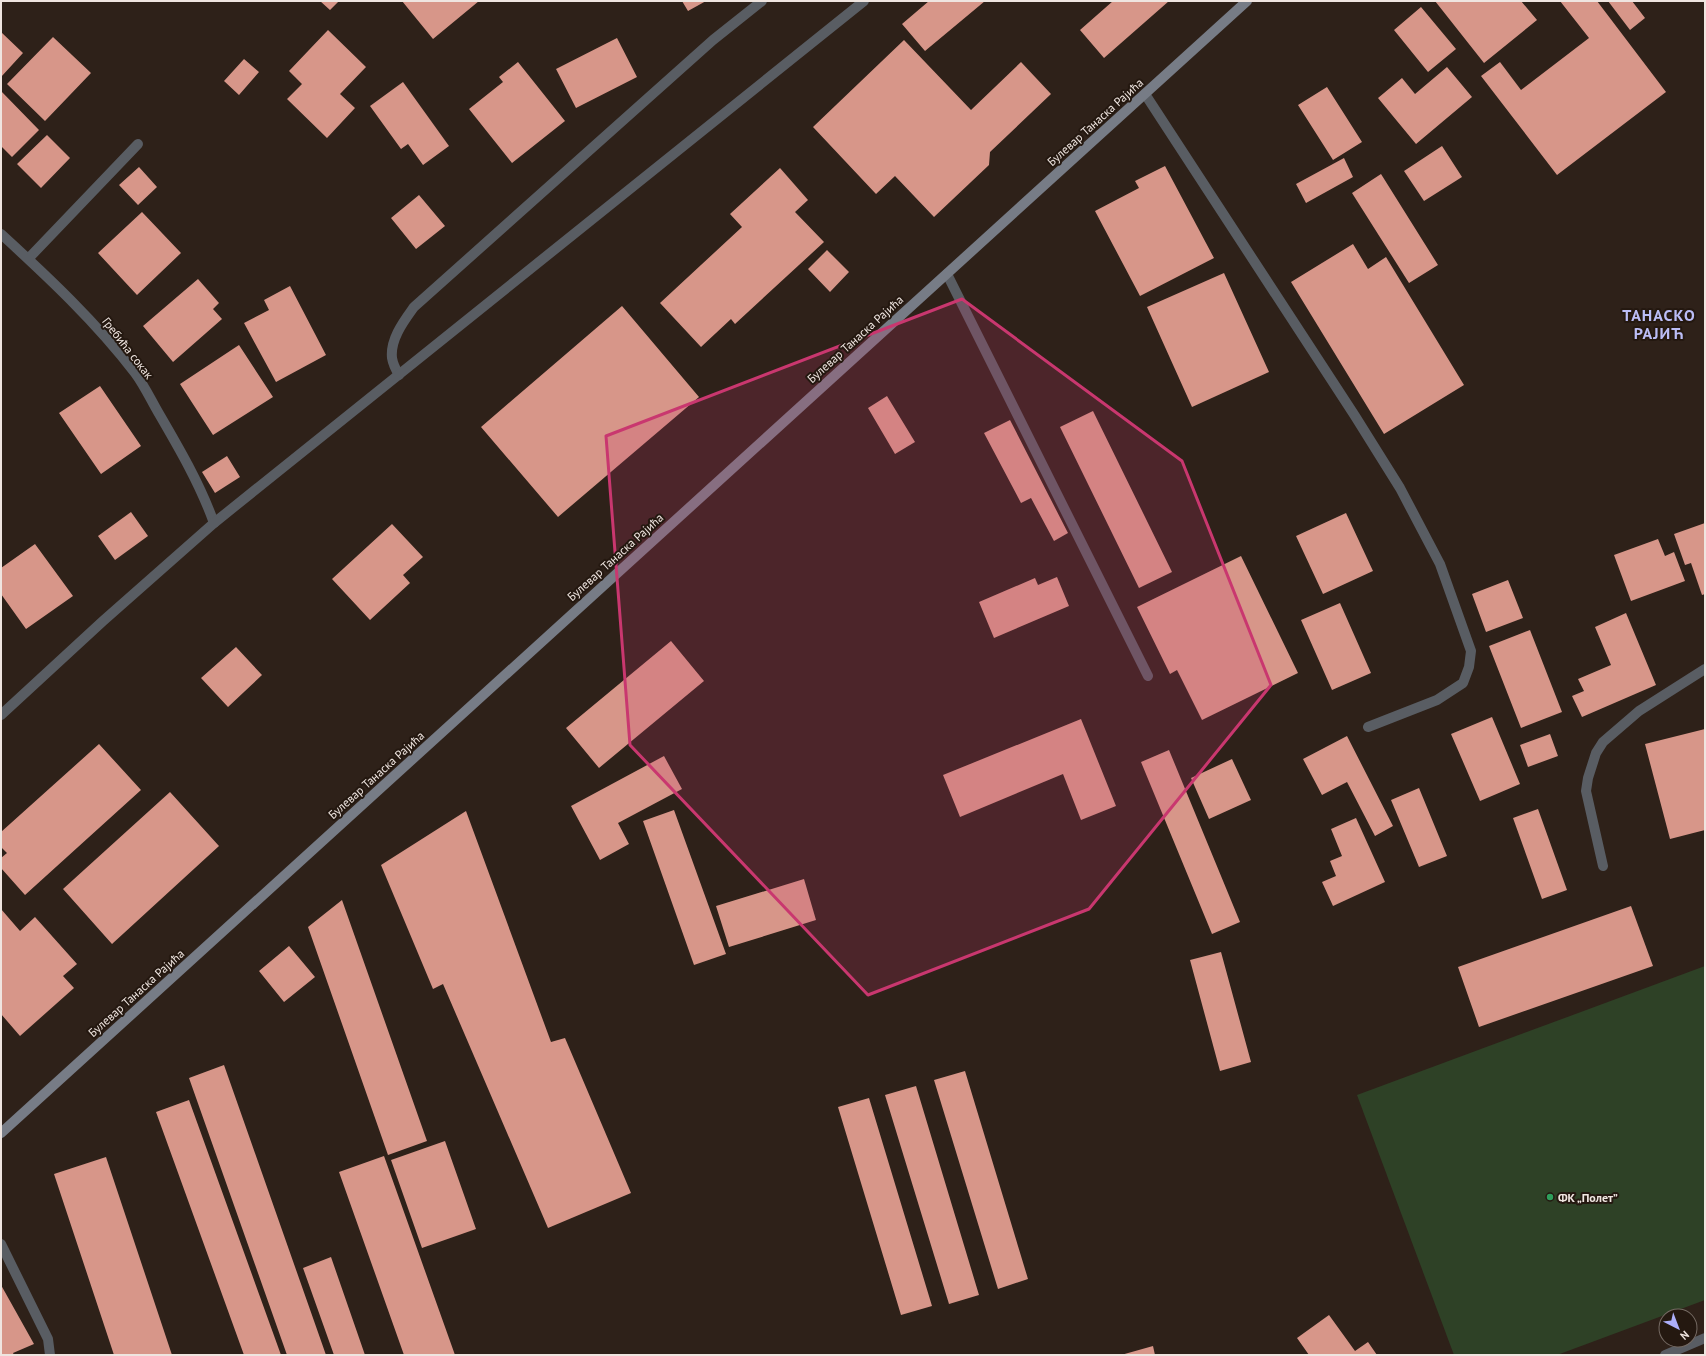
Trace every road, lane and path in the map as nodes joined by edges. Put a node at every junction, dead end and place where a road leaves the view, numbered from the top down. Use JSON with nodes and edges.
{"nodes":[{"id":1,"x":762,"y":1,"type":"edge"},
{"id":2,"x":864,"y":1,"type":"edge"},
{"id":3,"x":1247,"y":1,"type":"edge"},
{"id":4,"x":1145,"y":94,"type":"junction"},
{"id":5,"x":138,"y":144,"type":"dead end"},
{"id":6,"x":1,"y":234,"type":"edge"},
{"id":7,"x":28,"y":259,"type":"junction"},
{"id":8,"x":947,"y":274,"type":"junction"},
{"id":9,"x":399,"y":375,"type":"junction"},
{"id":10,"x":214,"y":523,"type":"junction"},
{"id":11,"x":1705,"y":669,"type":"edge"},
{"id":12,"x":1148,"y":676,"type":"dead end"},
{"id":13,"x":1,"y":715,"type":"edge"},
{"id":14,"x":1368,"y":727,"type":"dead end"},
{"id":15,"x":1603,"y":866,"type":"dead end"},
{"id":16,"x":1,"y":1133,"type":"edge"},
{"id":17,"x":1,"y":1244,"type":"edge"},
{"id":18,"x":1705,"y":1338,"type":"edge"},
{"id":19,"x":50,"y":1355,"type":"edge"},
{"id":20,"x":1665,"y":1355,"type":"edge"}],
"edges":[{"from":1,"to":9,"type":"street"},
{"from":2,"to":9,"type":"street"},
{"from":3,"to":4,"type":"main road","name":"Булевар Танаска Рајића"},
{"from":4,"to":8,"type":"main road","name":"Булевар Танаска Рајића"},
{"from":4,"to":14,"type":"street"},
{"from":5,"to":7,"type":"street"},
{"from":6,"to":7,"type":"street","name":"Гребића сокак"},
{"from":7,"to":10,"type":"street","name":"Гребића сокак"},
{"from":8,"to":12,"type":"street"},
{"from":8,"to":16,"type":"main road","name":"Булевар Танаска Рајића"},
{"from":9,"to":10,"type":"street"},
{"from":10,"to":13,"type":"street"},
{"from":11,"to":15,"type":"street"},
{"from":17,"to":19,"type":"street"},
{"from":18,"to":20,"type":"street"}]}
